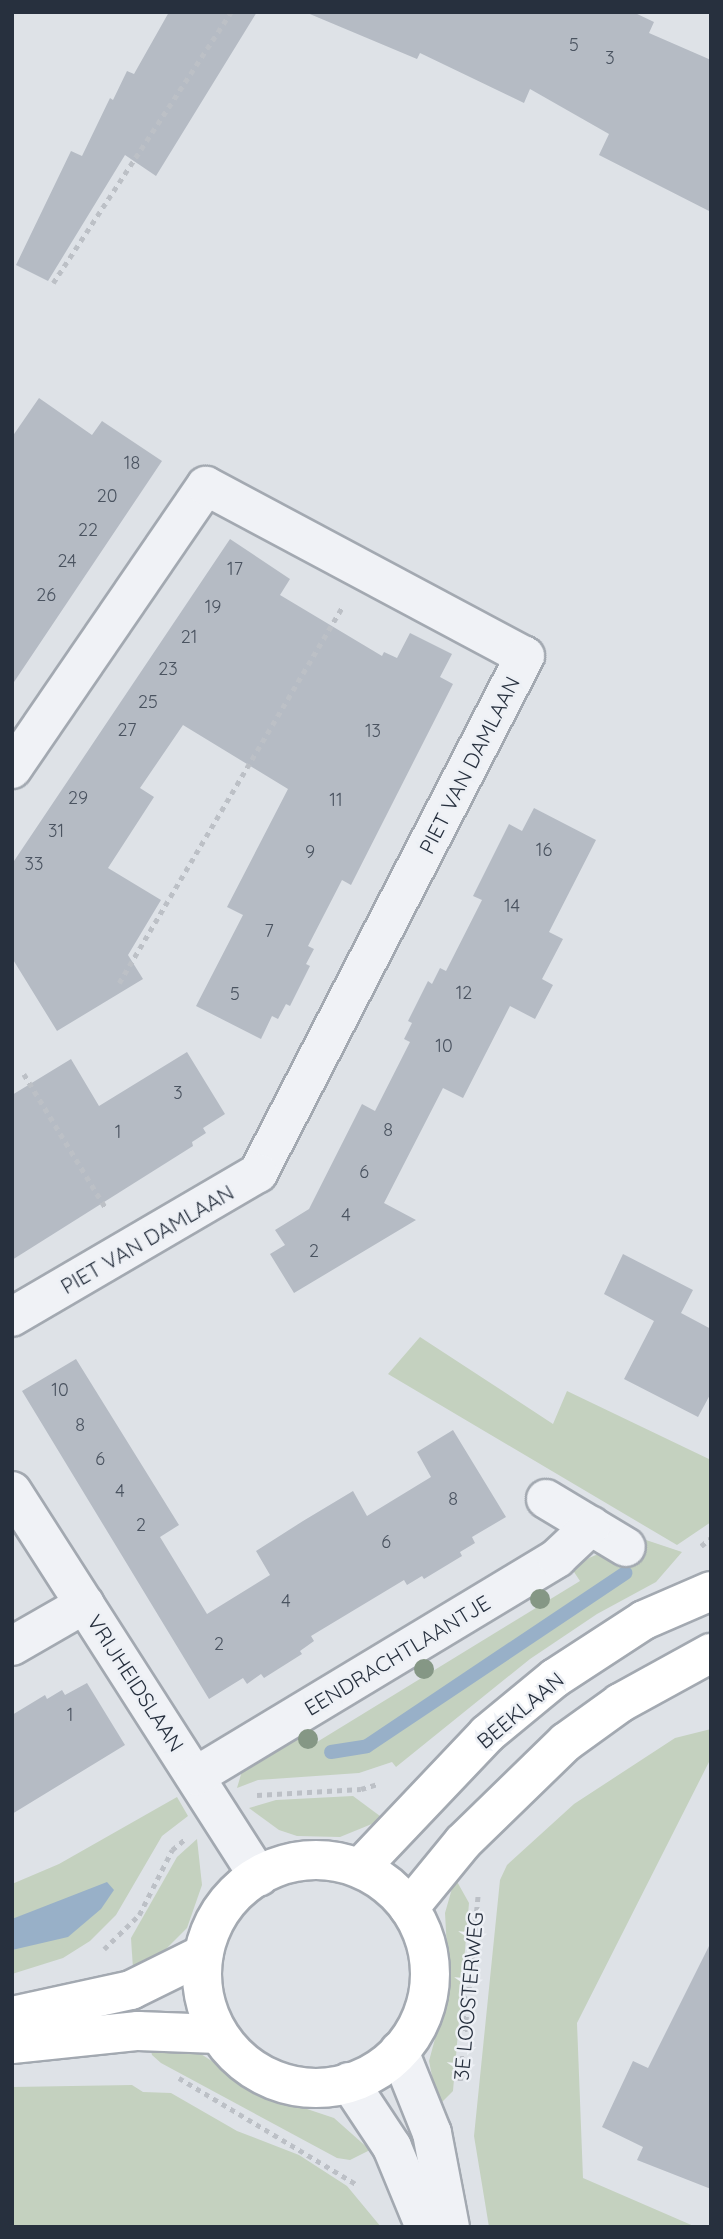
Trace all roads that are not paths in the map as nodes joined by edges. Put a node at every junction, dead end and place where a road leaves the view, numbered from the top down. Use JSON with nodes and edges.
{"nodes":[{"id":1,"x":12,"y":769,"type":"edge"},
{"id":2,"x":12,"y":1317,"type":"edge"},
{"id":3,"x":12,"y":1490,"type":"edge"},
{"id":4,"x":546,"y":1499,"type":"dead end"},
{"id":5,"x":591,"y":1526,"type":"junction"},
{"id":6,"x":626,"y":1547,"type":"dead end"},
{"id":7,"x":711,"y":1591,"type":"edge"},
{"id":8,"x":85,"y":1604,"type":"junction"},
{"id":9,"x":12,"y":1646,"type":"edge"},
{"id":10,"x":711,"y":1653,"type":"edge"},
{"id":11,"x":196,"y":1776,"type":"junction"},
{"id":12,"x":360,"y":1868,"type":"junction"},
{"id":13,"x":259,"y":1877,"type":"junction"},
{"id":14,"x":409,"y":1908,"type":"junction"},
{"id":15,"x":204,"y":1954,"type":"junction"},
{"id":16,"x":12,"y":2016,"type":"edge"},
{"id":17,"x":218,"y":2034,"type":"junction"},
{"id":18,"x":12,"y":2044,"type":"edge"},
{"id":19,"x":400,"y":2050,"type":"junction"},
{"id":20,"x":349,"y":2082,"type":"junction"},
{"id":21,"x":425,"y":2227,"type":"edge"},
{"id":22,"x":450,"y":2227,"type":"edge"}],
"edges":[{"from":1,"to":2,"type":"street","name":"PIET VAN DAMLAAN"},
{"from":3,"to":8,"type":"street","name":"VRIJHEIDSLAAN"},
{"from":4,"to":5,"type":"street"},
{"from":5,"to":6,"type":"street"},
{"from":5,"to":11,"type":"street","name":"EENDRACHTLAANTJE"},
{"from":7,"to":12,"type":"main road","name":"BEEKLAAN"},
{"from":8,"to":9,"type":"street"},
{"from":8,"to":11,"type":"street","name":"VRIJHEIDSLAAN"},
{"from":10,"to":14,"type":"main road"},
{"from":11,"to":13,"type":"street","name":"VRIJHEIDSLAAN"},
{"from":12,"to":13,"type":"main road"},
{"from":12,"to":14,"type":"main road"},
{"from":13,"to":15,"type":"main road"},
{"from":14,"to":19,"type":"main road"},
{"from":15,"to":16,"type":"main road"},
{"from":15,"to":17,"type":"main road"},
{"from":17,"to":18,"type":"main road"},
{"from":17,"to":20,"type":"main road"},
{"from":19,"to":20,"type":"main road"},
{"from":19,"to":22,"type":"street"},
{"from":20,"to":21,"type":"street"}]}
